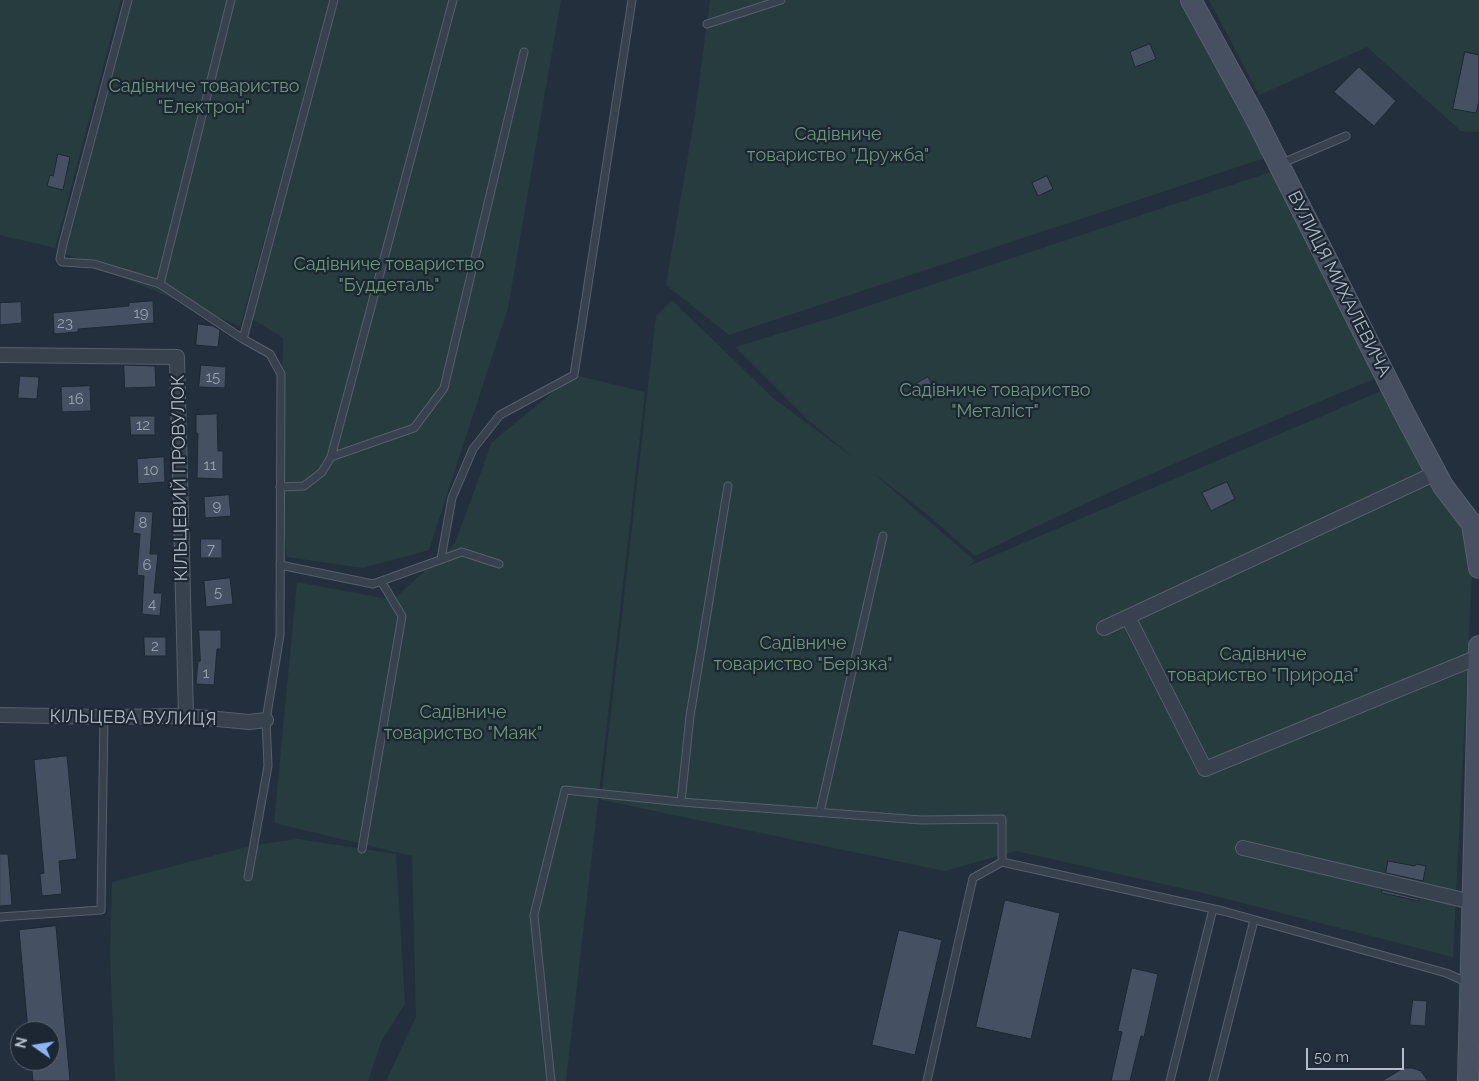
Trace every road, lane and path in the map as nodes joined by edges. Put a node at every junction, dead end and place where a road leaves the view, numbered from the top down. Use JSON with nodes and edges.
{"nodes":[{"id":1,"x":128,"y":0,"type":"edge"},
{"id":2,"x":231,"y":0,"type":"edge"},
{"id":3,"x":334,"y":0,"type":"edge"},
{"id":4,"x":453,"y":0,"type":"edge"},
{"id":5,"x":632,"y":0,"type":"edge"},
{"id":6,"x":780,"y":0,"type":"edge"},
{"id":7,"x":1191,"y":0,"type":"edge"},
{"id":8,"x":707,"y":24,"type":"dead end"},
{"id":9,"x":524,"y":52,"type":"dead end"},
{"id":10,"x":1346,"y":136,"type":"dead end"},
{"id":11,"x":1279,"y":165,"type":"junction"},
{"id":12,"x":160,"y":284,"type":"junction"},
{"id":13,"x":243,"y":339,"type":"junction"},
{"id":14,"x":0,"y":355,"type":"edge"},
{"id":15,"x":331,"y":457,"type":"junction"},
{"id":16,"x":1436,"y":473,"type":"junction"},
{"id":17,"x":728,"y":486,"type":"dead end"},
{"id":18,"x":280,"y":487,"type":"junction"},
{"id":19,"x":1476,"y":523,"type":"edge"},
{"id":20,"x":883,"y":536,"type":"dead end"},
{"id":21,"x":441,"y":559,"type":"junction"},
{"id":22,"x":499,"y":564,"type":"dead end"},
{"id":23,"x":280,"y":565,"type":"junction"},
{"id":24,"x":1479,"y":568,"type":"edge"},
{"id":25,"x":381,"y":581,"type":"junction"},
{"id":26,"x":1128,"y":617,"type":"junction"},
{"id":27,"x":1104,"y":628,"type":"dead end"},
{"id":28,"x":1479,"y":646,"type":"edge"},
{"id":29,"x":1478,"y":657,"type":"edge"},
{"id":30,"x":0,"y":715,"type":"edge"},
{"id":31,"x":186,"y":716,"type":"junction"},
{"id":32,"x":104,"y":717,"type":"junction"},
{"id":33,"x":266,"y":720,"type":"junction"},
{"id":34,"x":1478,"y":727,"type":"edge"},
{"id":35,"x":681,"y":802,"type":"junction"},
{"id":36,"x":820,"y":812,"type":"junction"},
{"id":37,"x":1244,"y":848,"type":"dead end"},
{"id":38,"x":362,"y":849,"type":"dead end"},
{"id":39,"x":1002,"y":862,"type":"junction"},
{"id":40,"x":248,"y":878,"type":"dead end"},
{"id":41,"x":1472,"y":902,"type":"junction"},
{"id":42,"x":1213,"y":910,"type":"junction"},
{"id":43,"x":0,"y":917,"type":"edge"},
{"id":44,"x":1254,"y":920,"type":"junction"},
{"id":45,"x":1475,"y":984,"type":"edge"},
{"id":46,"x":551,"y":1081,"type":"edge"},
{"id":47,"x":927,"y":1081,"type":"edge"},
{"id":48,"x":1170,"y":1081,"type":"edge"},
{"id":49,"x":1213,"y":1081,"type":"edge"},
{"id":50,"x":1468,"y":1081,"type":"edge"}],
"edges":[{"from":1,"to":12,"type":"lane"},
{"from":2,"to":12,"type":"lane"},
{"from":3,"to":13,"type":"lane"},
{"from":4,"to":15,"type":"lane"},
{"from":5,"to":21,"type":"lane"},
{"from":6,"to":8,"type":"lane"},
{"from":7,"to":11,"type":"street","name":"ВУЛИЦЯ МИХАЛЕВИЧА"},
{"from":9,"to":15,"type":"lane"},
{"from":10,"to":11,"type":"lane"},
{"from":11,"to":16,"type":"street","name":"ВУЛИЦЯ МИХАЛЕВИЧА"},
{"from":12,"to":13,"type":"lane"},
{"from":13,"to":18,"type":"lane"},
{"from":14,"to":31,"type":"street","name":"КІЛЬЦЕВИЙ ПРОВУЛОК"},
{"from":15,"to":18,"type":"lane"},
{"from":16,"to":19,"type":"street","name":"ВУЛИЦЯ МИХАЛЕВИЧА"},
{"from":16,"to":26,"type":"street"},
{"from":17,"to":35,"type":"lane"},
{"from":18,"to":23,"type":"lane"},
{"from":19,"to":24,"type":"street","name":"ВУЛИЦЯ МИХАЛЕВИЧА"},
{"from":20,"to":36,"type":"lane"},
{"from":21,"to":22,"type":"lane"},
{"from":21,"to":25,"type":"lane"},
{"from":23,"to":25,"type":"lane"},
{"from":23,"to":33,"type":"lane"},
{"from":25,"to":38,"type":"lane"},
{"from":26,"to":27,"type":"street"},
{"from":26,"to":29,"type":"street"},
{"from":28,"to":29,"type":"street"},
{"from":29,"to":34,"type":"street"},
{"from":30,"to":32,"type":"street","name":"КІЛЬЦЕВА ВУЛИЦЯ"},
{"from":31,"to":32,"type":"street","name":"КІЛЬЦЕВА ВУЛИЦЯ"},
{"from":31,"to":33,"type":"street","name":"КІЛЬЦЕВА ВУЛИЦЯ"},
{"from":32,"to":43,"type":"lane"},
{"from":33,"to":40,"type":"lane"},
{"from":34,"to":41,"type":"street"},
{"from":35,"to":36,"type":"lane"},
{"from":35,"to":46,"type":"lane"},
{"from":36,"to":39,"type":"lane"},
{"from":37,"to":41,"type":"street"},
{"from":39,"to":42,"type":"lane"},
{"from":39,"to":47,"type":"lane"},
{"from":41,"to":45,"type":"street"},
{"from":42,"to":44,"type":"lane"},
{"from":42,"to":48,"type":"lane"},
{"from":44,"to":45,"type":"lane"},
{"from":44,"to":49,"type":"lane"},
{"from":45,"to":50,"type":"street"}]}
